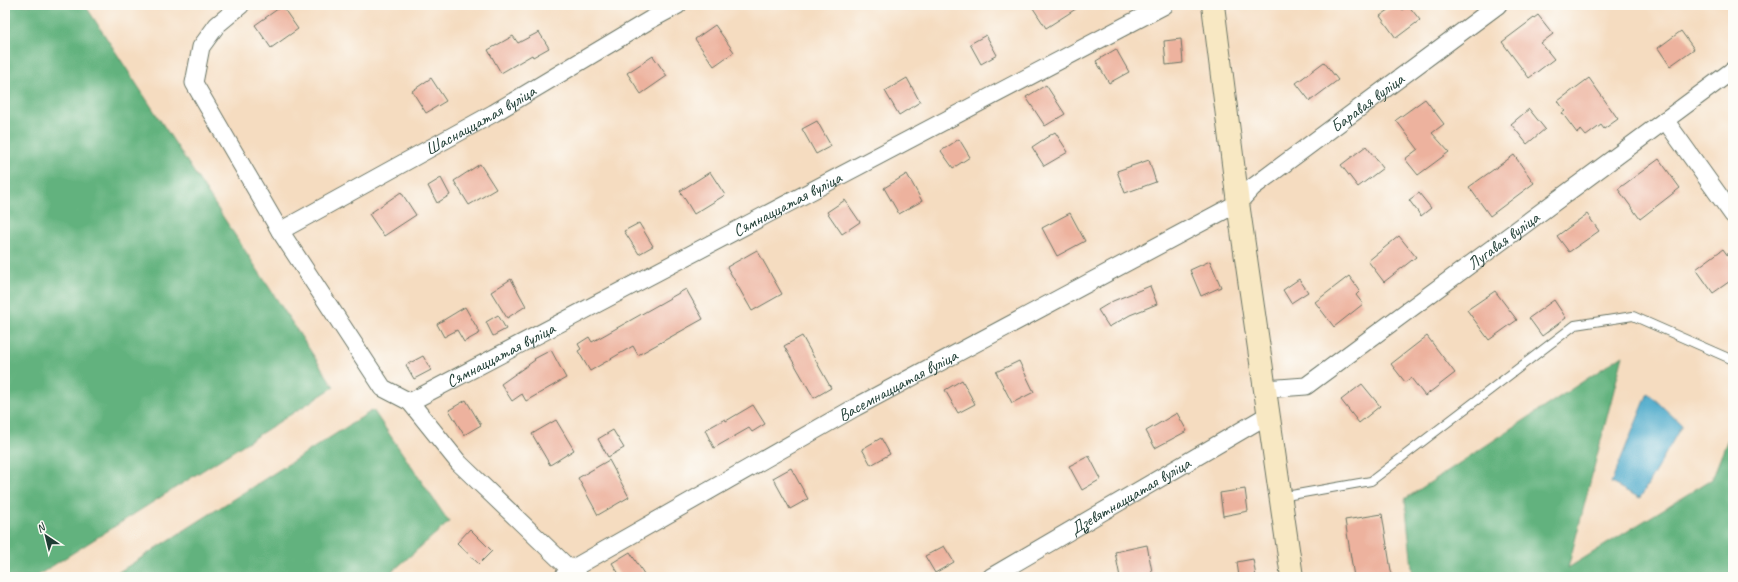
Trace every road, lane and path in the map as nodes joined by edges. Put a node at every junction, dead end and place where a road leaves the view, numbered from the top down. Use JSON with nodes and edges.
{"nodes":[{"id":1,"x":241,"y":5,"type":"edge"},
{"id":2,"x":678,"y":5,"type":"edge"},
{"id":3,"x":1165,"y":5,"type":"edge"},
{"id":4,"x":1213,"y":5,"type":"edge"},
{"id":5,"x":1498,"y":5,"type":"edge"},
{"id":6,"x":1733,"y":70,"type":"edge"},
{"id":7,"x":1665,"y":120,"type":"junction"},
{"id":8,"x":1238,"y":203,"type":"junction"},
{"id":9,"x":1733,"y":215,"type":"edge"},
{"id":10,"x":280,"y":231,"type":"junction"},
{"id":11,"x":1733,"y":360,"type":"edge"},
{"id":12,"x":1265,"y":389,"type":"junction"},
{"id":13,"x":410,"y":402,"type":"junction"},
{"id":14,"x":1268,"y":414,"type":"junction"},
{"id":15,"x":1280,"y":497,"type":"junction"},
{"id":16,"x":571,"y":575,"type":"edge"},
{"id":17,"x":1000,"y":575,"type":"edge"},
{"id":18,"x":1292,"y":577,"type":"edge"}],
"edges":[{"from":1,"to":10,"type":"street"},
{"from":2,"to":10,"type":"street","name":"Шаснаццатая вуліца"},
{"from":3,"to":13,"type":"street","name":"Сямнаццатая вуліца"},
{"from":4,"to":8,"type":"main road"},
{"from":5,"to":8,"type":"street","name":"Баравая вуліца"},
{"from":6,"to":7,"type":"street","name":"Лугавая вуліца"},
{"from":7,"to":9,"type":"street"},
{"from":7,"to":12,"type":"street","name":"Лугавая вуліца"},
{"from":8,"to":12,"type":"main road"},
{"from":8,"to":16,"type":"street","name":"Васемнаццатая вуліца"},
{"from":10,"to":13,"type":"street"},
{"from":11,"to":15,"type":"lane"},
{"from":12,"to":14,"type":"main road"},
{"from":13,"to":16,"type":"street"},
{"from":14,"to":15,"type":"main road"},
{"from":14,"to":17,"type":"street","name":"Дзевятнаццатая вуліца"},
{"from":15,"to":18,"type":"main road"}]}
